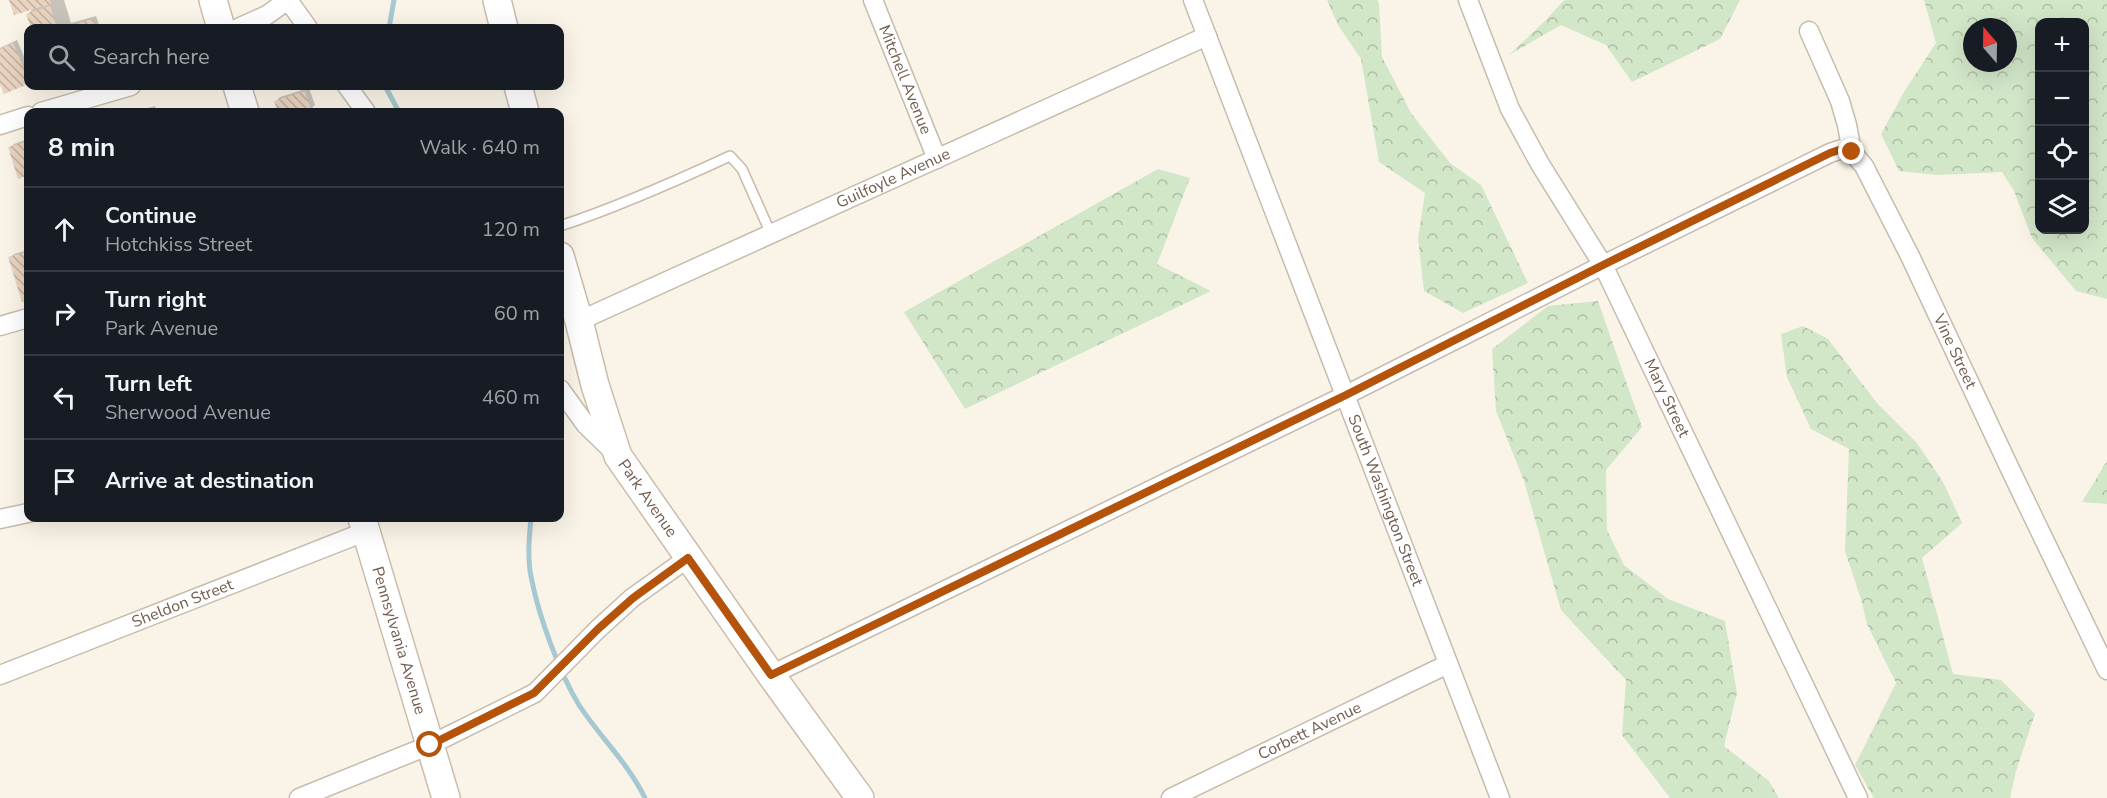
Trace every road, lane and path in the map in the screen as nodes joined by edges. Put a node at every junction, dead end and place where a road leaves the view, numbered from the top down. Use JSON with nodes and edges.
{"nodes":[{"id":1,"x":213,"y":0,"type":"edge"},
{"id":2,"x":288,"y":0,"type":"edge"},
{"id":3,"x":497,"y":0,"type":"edge"},
{"id":4,"x":873,"y":0,"type":"edge"},
{"id":5,"x":1193,"y":0,"type":"edge"},
{"id":6,"x":1468,"y":0,"type":"edge"},
{"id":7,"x":220,"y":24,"type":"edge"},
{"id":8,"x":247,"y":24,"type":"edge"},
{"id":9,"x":305,"y":24,"type":"edge"},
{"id":10,"x":503,"y":24,"type":"edge"},
{"id":11,"x":1809,"y":31,"type":"dead end"},
{"id":12,"x":1207,"y":36,"type":"junction"},
{"id":13,"x":117,"y":90,"type":"edge"},
{"id":14,"x":238,"y":90,"type":"edge"},
{"id":15,"x":350,"y":90,"type":"edge"},
{"id":16,"x":519,"y":90,"type":"edge"},
{"id":17,"x":55,"y":108,"type":"edge"},
{"id":18,"x":244,"y":108,"type":"edge"},
{"id":19,"x":363,"y":108,"type":"edge"},
{"id":20,"x":524,"y":108,"type":"edge"},
{"id":21,"x":24,"y":117,"type":"edge"},
{"id":22,"x":0,"y":125,"type":"edge"},
{"id":23,"x":1852,"y":152,"type":"junction"},
{"id":24,"x":937,"y":159,"type":"junction"},
{"id":25,"x":564,"y":225,"type":"edge"},
{"id":26,"x":771,"y":234,"type":"junction"},
{"id":27,"x":1603,"y":265,"type":"junction"},
{"id":28,"x":564,"y":270,"type":"edge"},
{"id":29,"x":24,"y":319,"type":"edge"},
{"id":30,"x":579,"y":321,"type":"junction"},
{"id":31,"x":0,"y":326,"type":"edge"},
{"id":32,"x":564,"y":395,"type":"edge"},
{"id":33,"x":1346,"y":395,"type":"junction"},
{"id":34,"x":618,"y":456,"type":"junction"},
{"id":35,"x":24,"y":514,"type":"edge"},
{"id":36,"x":0,"y":519,"type":"edge"},
{"id":37,"x":364,"y":524,"type":"edge"},
{"id":38,"x":688,"y":558,"type":"junction"},
{"id":39,"x":2101,"y":641,"type":"edge"},
{"id":40,"x":1448,"y":664,"type":"junction"},
{"id":41,"x":2107,"y":670,"type":"edge"},
{"id":42,"x":0,"y":675,"type":"edge"},
{"id":43,"x":771,"y":675,"type":"junction"},
{"id":44,"x":430,"y":745,"type":"junction"},
{"id":45,"x":299,"y":798,"type":"edge"},
{"id":46,"x":446,"y":798,"type":"edge"},
{"id":47,"x":860,"y":798,"type":"edge"},
{"id":48,"x":1171,"y":798,"type":"edge"},
{"id":49,"x":1500,"y":798,"type":"edge"},
{"id":50,"x":1858,"y":798,"type":"edge"}],
"edges":[{"from":1,"to":7,"type":"street"},
{"from":2,"to":8,"type":"street"},
{"from":2,"to":9,"type":"street"},
{"from":3,"to":10,"type":"street"},
{"from":4,"to":24,"type":"street","name":"Mitchell Avenue"},
{"from":5,"to":12,"type":"street","name":"South Washington Street"},
{"from":6,"to":27,"type":"street","name":"Mary Street"},
{"from":11,"to":23,"type":"street","name":"Vine Street"},
{"from":12,"to":24,"type":"street","name":"Guilfoyle Avenue"},
{"from":12,"to":33,"type":"street","name":"South Washington Street"},
{"from":13,"to":17,"type":"street"},
{"from":14,"to":18,"type":"street"},
{"from":15,"to":19,"type":"street"},
{"from":16,"to":20,"type":"street"},
{"from":21,"to":22,"type":"street"},
{"from":23,"to":27,"type":"street"},
{"from":23,"to":39,"type":"street","name":"Vine Street"},
{"from":24,"to":26,"type":"street","name":"Guilfoyle Avenue"},
{"from":25,"to":26,"type":"lane"},
{"from":26,"to":30,"type":"street","name":"Guilfoyle Avenue"},
{"from":27,"to":33,"type":"street"},
{"from":27,"to":50,"type":"street","name":"Mary Street"},
{"from":28,"to":30,"type":"street","name":"Park Avenue"},
{"from":29,"to":31,"type":"street"},
{"from":30,"to":34,"type":"street","name":"Park Avenue"},
{"from":32,"to":34,"type":"street"},
{"from":33,"to":40,"type":"street","name":"South Washington Street"},
{"from":33,"to":43,"type":"street"},
{"from":34,"to":38,"type":"street","name":"Park Avenue"},
{"from":35,"to":36,"type":"street"},
{"from":37,"to":42,"type":"street","name":"Sheldon Street"},
{"from":37,"to":44,"type":"street","name":"Pennsylvania Avenue"},
{"from":38,"to":43,"type":"street","name":"Park Avenue"},
{"from":38,"to":44,"type":"street"},
{"from":39,"to":41,"type":"street","name":"Vine Street"},
{"from":40,"to":48,"type":"street","name":"Corbett Avenue"},
{"from":40,"to":49,"type":"street","name":"South Washington Street"},
{"from":43,"to":47,"type":"street","name":"Park Avenue"},
{"from":44,"to":45,"type":"street"},
{"from":44,"to":46,"type":"street","name":"Pennsylvania Avenue"}]}
